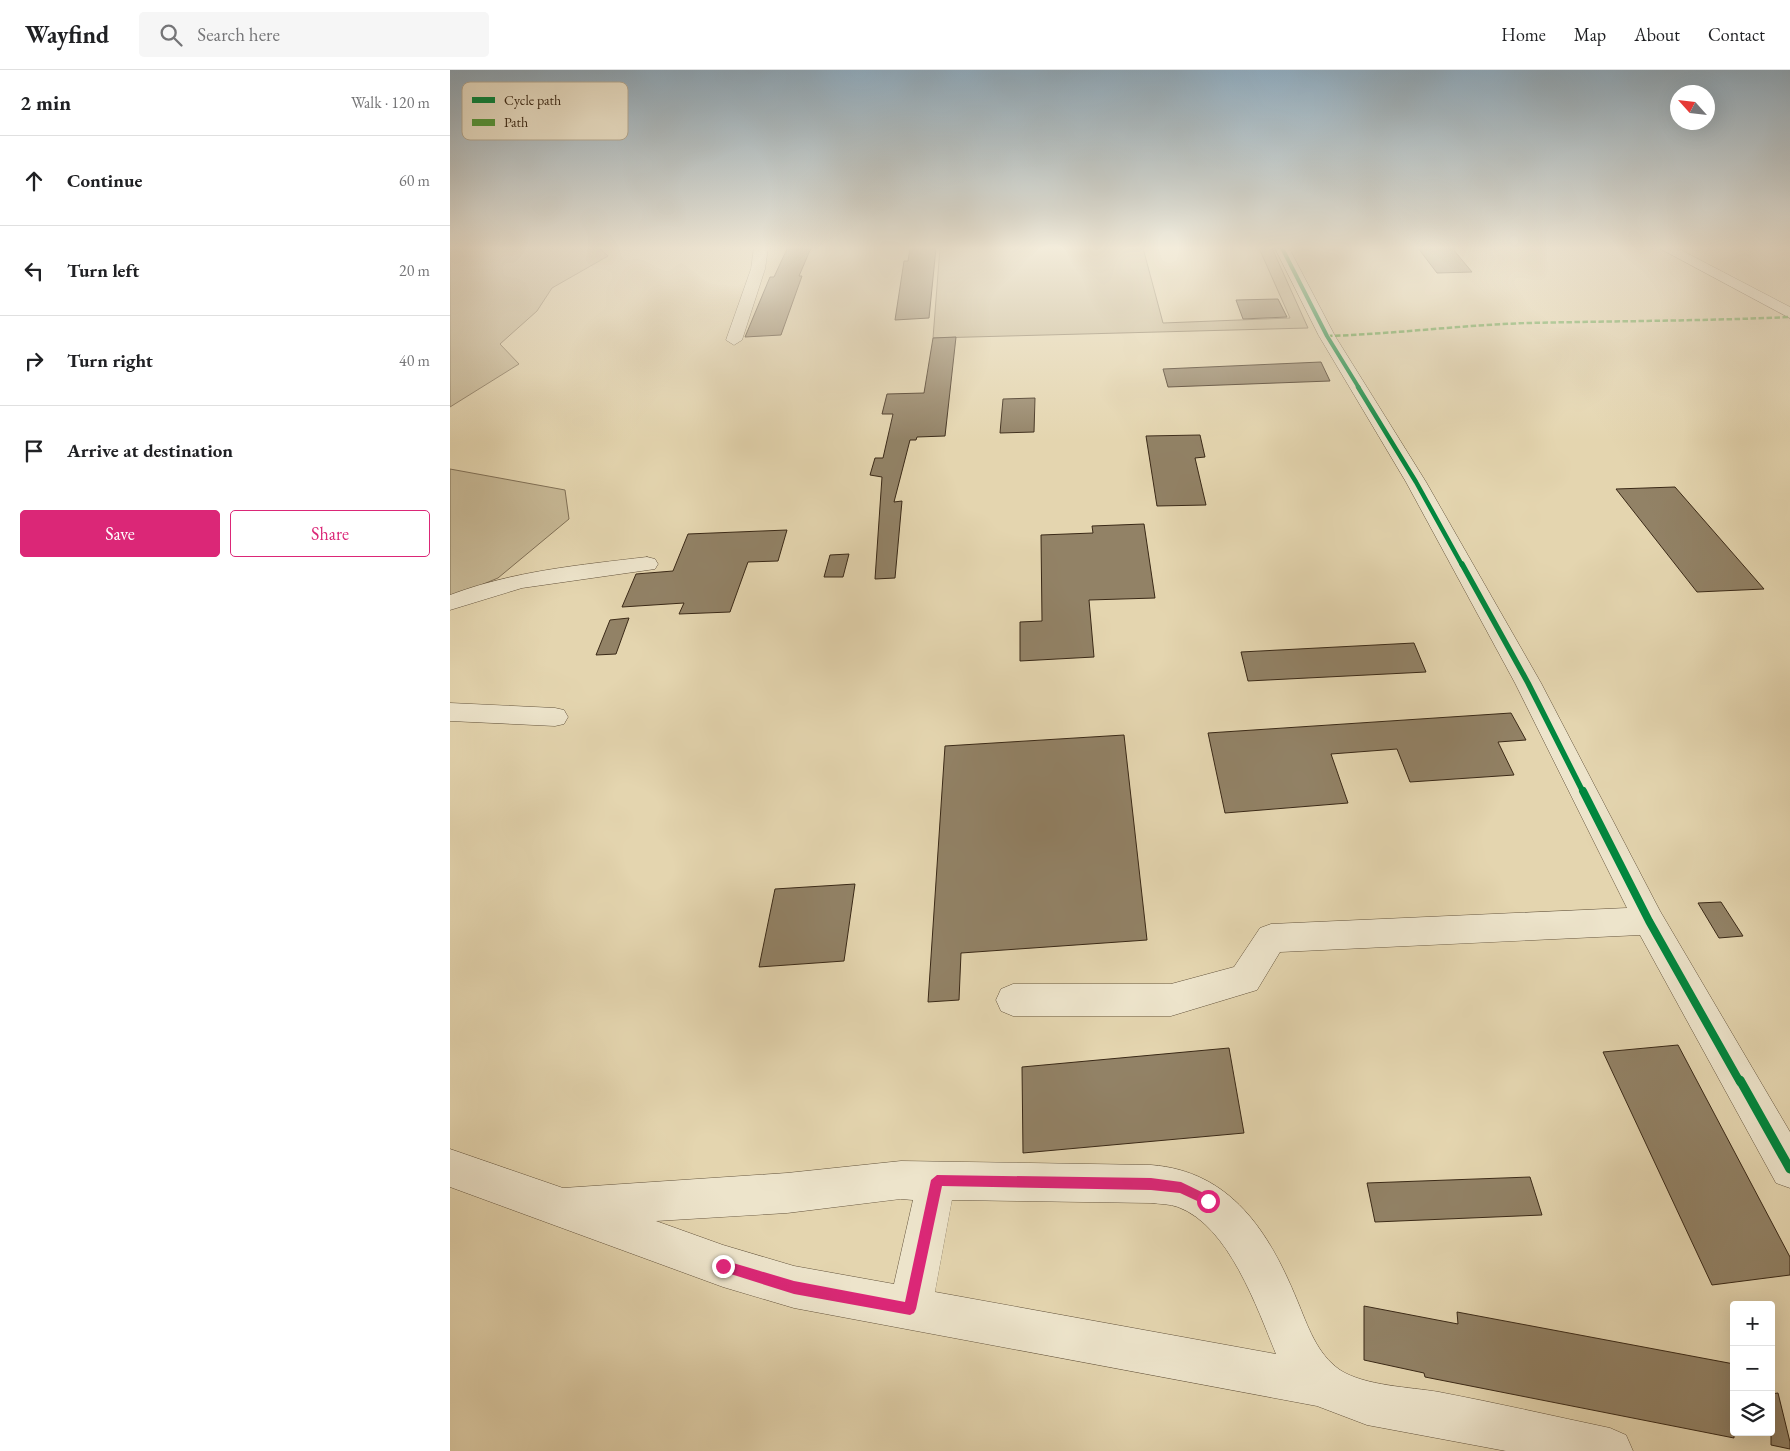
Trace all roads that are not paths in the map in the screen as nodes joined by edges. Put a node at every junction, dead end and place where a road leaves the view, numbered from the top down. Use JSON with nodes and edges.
{"nodes":[{"id":1,"x":743,"y":312,"type":"edge"},
{"id":2,"x":1315,"y":312,"type":"edge"},
{"id":3,"x":734,"y":340,"type":"dead end"},
{"id":4,"x":647,"y":564,"type":"dead end"},
{"id":5,"x":450,"y":603,"type":"edge"},
{"id":6,"x":450,"y":712,"type":"edge"},
{"id":7,"x":555,"y":717,"type":"dead end"},
{"id":8,"x":1649,"y":921,"type":"junction"},
{"id":9,"x":1013,"y":1000,"type":"dead end"},
{"id":10,"x":450,"y":1168,"type":"edge"},
{"id":11,"x":1790,"y":1169,"type":"edge"},
{"id":12,"x":937,"y":1180,"type":"junction"},
{"id":13,"x":563,"y":1208,"type":"junction"},
{"id":14,"x":910,"y":1309,"type":"junction"},
{"id":15,"x":1324,"y":1385,"type":"junction"},
{"id":16,"x":1610,"y":1451,"type":"edge"}],
"edges":[{"from":1,"to":3,"type":"street"},
{"from":2,"to":8,"type":"street"},
{"from":4,"to":5,"type":"street"},
{"from":6,"to":7,"type":"street"},
{"from":8,"to":9,"type":"street"},
{"from":8,"to":11,"type":"street"},
{"from":10,"to":13,"type":"street"},
{"from":12,"to":13,"type":"street"},
{"from":12,"to":14,"type":"street"},
{"from":12,"to":15,"type":"street"},
{"from":13,"to":14,"type":"street"},
{"from":14,"to":15,"type":"street"},
{"from":15,"to":16,"type":"street"}]}
